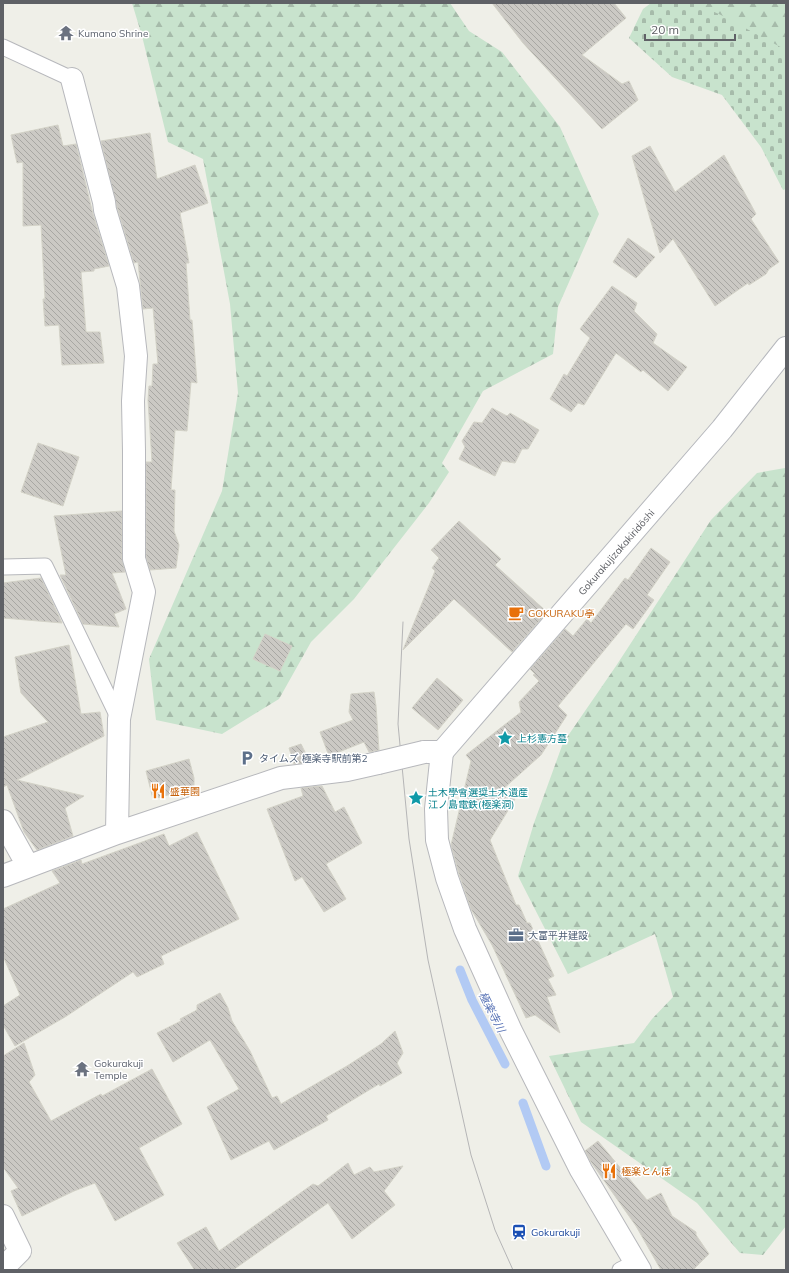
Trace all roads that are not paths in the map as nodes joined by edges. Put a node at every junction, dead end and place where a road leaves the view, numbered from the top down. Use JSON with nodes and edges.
{"nodes":[{"id":1,"x":3,"y":47,"type":"edge"},
{"id":2,"x":72,"y":79,"type":"joint"},
{"id":3,"x":786,"y":348,"type":"edge"},
{"id":4,"x":4,"y":566,"type":"edge"},
{"id":5,"x":119,"y":719,"type":"junction"},
{"id":6,"x":433,"y":752,"type":"junction"},
{"id":7,"x":3,"y":821,"type":"edge"},
{"id":8,"x":117,"y":833,"type":"junction"},
{"id":9,"x":28,"y":866,"type":"junction"},
{"id":10,"x":3,"y":876,"type":"edge"},
{"id":11,"x":3,"y":1216,"type":"edge"},
{"id":12,"x":632,"y":1267,"type":"edge"},
{"id":13,"x":3,"y":1268,"type":"edge"}],
"edges":[{"from":1,"to":2,"type":"lane"},
{"from":2,"to":5,"type":"street"},
{"from":3,"to":6,"type":"street","name":"Gokurakujizakakiridōshi"},
{"from":4,"to":5,"type":"lane"},
{"from":5,"to":8,"type":"street"},
{"from":6,"to":8,"type":"street","bridge":true},
{"from":6,"to":12,"type":"street"},
{"from":7,"to":9,"type":"street"},
{"from":8,"to":9,"type":"street"},
{"from":9,"to":10,"type":"street"},
{"from":11,"to":13,"type":"street"}]}
